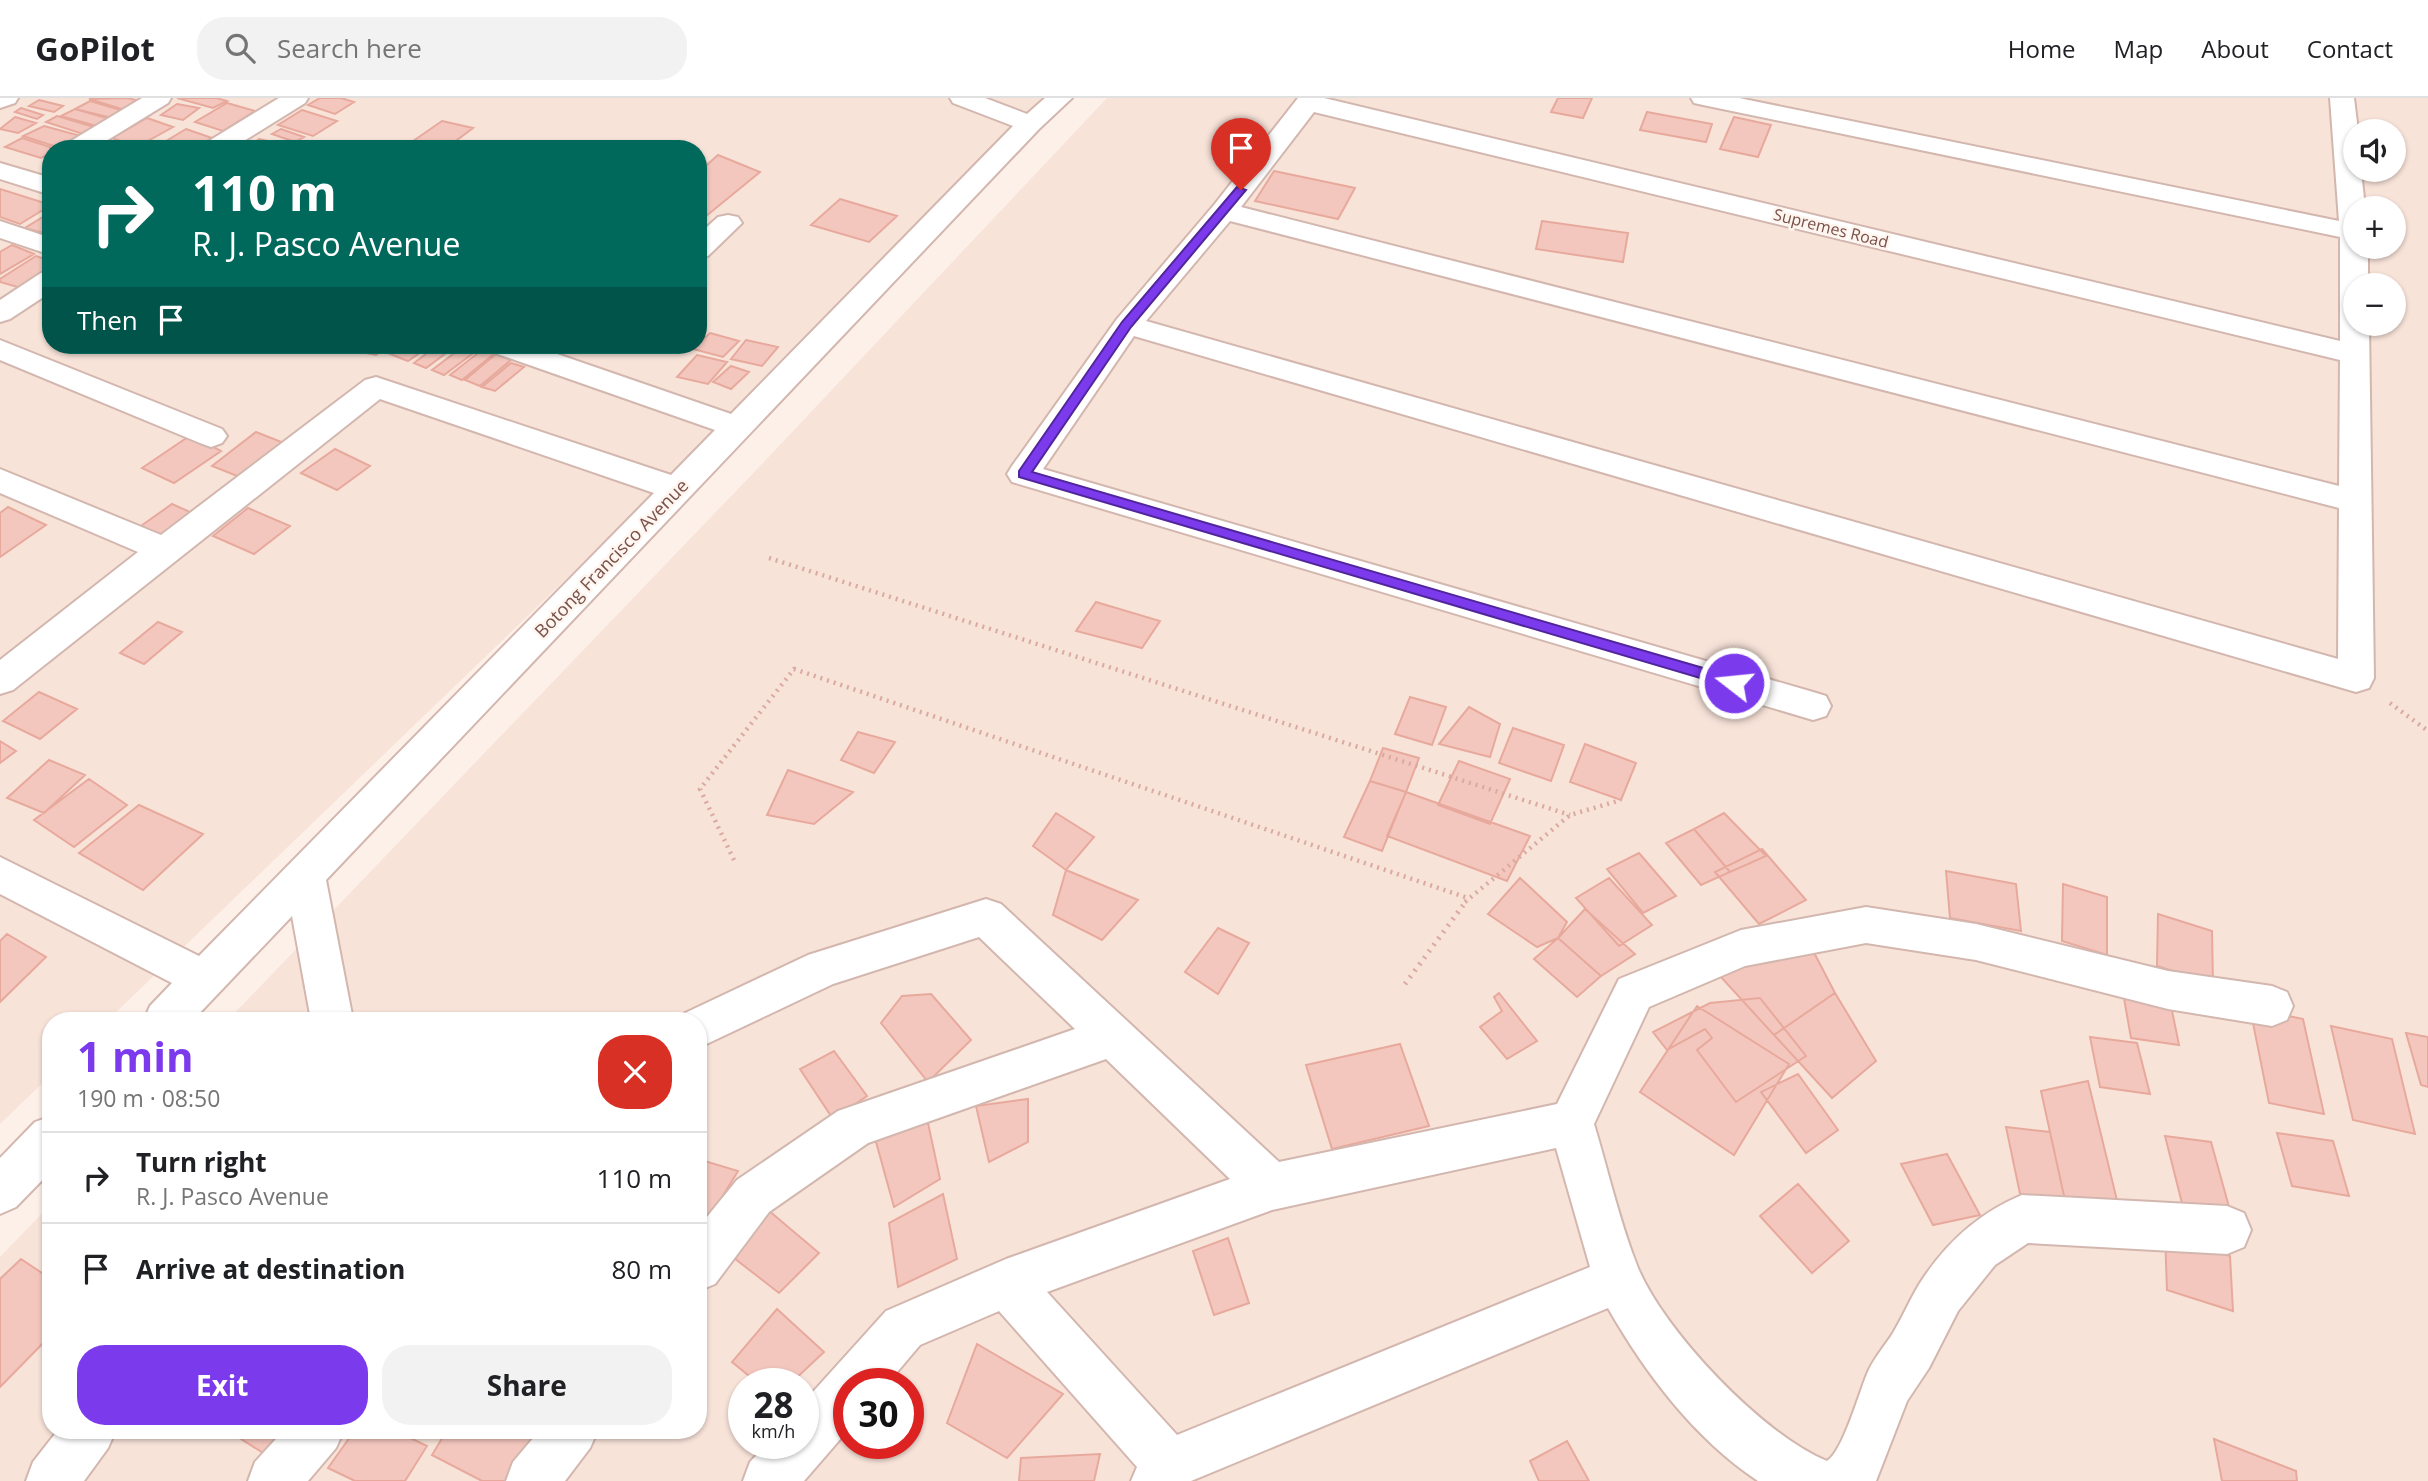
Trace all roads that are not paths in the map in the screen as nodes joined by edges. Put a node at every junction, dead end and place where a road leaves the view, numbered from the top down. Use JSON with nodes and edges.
{"nodes":[{"id":1,"x":6,"y":98,"type":"edge"},
{"id":2,"x":159,"y":98,"type":"edge"},
{"id":3,"x":296,"y":98,"type":"edge"},
{"id":4,"x":962,"y":98,"type":"edge"},
{"id":5,"x":1060,"y":98,"type":"edge"},
{"id":6,"x":1703,"y":98,"type":"edge"},
{"id":7,"x":2342,"y":98,"type":"edge"},
{"id":8,"x":1309,"y":100,"type":"edge"},
{"id":9,"x":0,"y":101,"type":"edge"},
{"id":10,"x":1786,"y":107,"type":"edge"},
{"id":11,"x":1030,"y":124,"type":"junction"},
{"id":12,"x":90,"y":140,"type":"edge"},
{"id":13,"x":228,"y":140,"type":"edge"},
{"id":14,"x":42,"y":166,"type":"edge"},
{"id":15,"x":12,"y":175,"type":"edge"},
{"id":16,"x":42,"y":184,"type":"edge"},
{"id":17,"x":2351,"y":196,"type":"edge"},
{"id":18,"x":1224,"y":211,"type":"junction"},
{"id":19,"x":728,"y":223,"type":"dead end"},
{"id":20,"x":0,"y":229,"type":"edge"},
{"id":21,"x":2343,"y":230,"type":"edge"},
{"id":22,"x":707,"y":242,"type":"edge"},
{"id":23,"x":42,"y":244,"type":"edge"},
{"id":24,"x":2354,"y":259,"type":"edge"},
{"id":25,"x":42,"y":285,"type":"edge"},
{"id":26,"x":0,"y":313,"type":"edge"},
{"id":27,"x":1127,"y":325,"type":"junction"},
{"id":28,"x":0,"y":349,"type":"edge"},
{"id":29,"x":528,"y":354,"type":"edge"},
{"id":30,"x":583,"y":354,"type":"edge"},
{"id":31,"x":2354,"y":354,"type":"junction"},
{"id":32,"x":568,"y":368,"type":"junction"},
{"id":33,"x":737,"y":427,"type":"junction"},
{"id":34,"x":211,"y":436,"type":"dead end"},
{"id":35,"x":0,"y":480,"type":"edge"},
{"id":36,"x":677,"y":489,"type":"junction"},
{"id":37,"x":2355,"y":501,"type":"junction"},
{"id":38,"x":164,"y":550,"type":"junction"},
{"id":39,"x":5,"y":670,"type":"edge"},
{"id":40,"x":1813,"y":706,"type":"dead end"},
{"id":41,"x":0,"y":874,"type":"edge"},
{"id":42,"x":305,"y":875,"type":"junction"},
{"id":43,"x":204,"y":979,"type":"junction"},
{"id":44,"x":2272,"y":1006,"type":"dead end"},
{"id":45,"x":173,"y":1012,"type":"edge"},
{"id":46,"x":331,"y":1012,"type":"edge"},
{"id":47,"x":707,"y":1024,"type":"edge"},
{"id":48,"x":1112,"y":1037,"type":"junction"},
{"id":49,"x":1571,"y":1123,"type":"junction"},
{"id":50,"x":42,"y":1148,"type":"edge"},
{"id":51,"x":1272,"y":1188,"type":"junction"},
{"id":52,"x":0,"y":1191,"type":"edge"},
{"id":53,"x":2227,"y":1230,"type":"dead end"},
{"id":54,"x":707,"y":1255,"type":"edge"},
{"id":55,"x":1618,"y":1280,"type":"junction"},
{"id":56,"x":1006,"y":1283,"type":"junction"},
{"id":57,"x":868,"y":1368,"type":"edge"},
{"id":58,"x":833,"y":1408,"type":"edge"},
{"id":59,"x":819,"y":1425,"type":"edge"},
{"id":60,"x":83,"y":1439,"type":"edge"},
{"id":61,"x":310,"y":1439,"type":"edge"},
{"id":62,"x":565,"y":1439,"type":"edge"},
{"id":63,"x":789,"y":1459,"type":"edge"},
{"id":64,"x":1163,"y":1472,"type":"edge"},
{"id":65,"x":52,"y":1481,"type":"edge"},
{"id":66,"x":274,"y":1481,"type":"edge"},
{"id":67,"x":532,"y":1481,"type":"edge"},
{"id":68,"x":769,"y":1481,"type":"edge"},
{"id":69,"x":1812,"y":1481,"type":"edge"},
{"id":70,"x":1843,"y":1481,"type":"edge"}],
"edges":[{"from":1,"to":9,"type":"street"},
{"from":2,"to":12,"type":"street"},
{"from":3,"to":13,"type":"street"},
{"from":4,"to":11,"type":"street"},
{"from":5,"to":11,"type":"street","name":"Botong Francisco Avenue"},
{"from":6,"to":10,"type":"street"},
{"from":7,"to":17,"type":"street"},
{"from":8,"to":18,"type":"street"},
{"from":8,"to":31,"type":"street","name":"Supremes Road"},
{"from":10,"to":21,"type":"street"},
{"from":11,"to":33,"type":"street","name":"Botong Francisco Avenue"},
{"from":14,"to":15,"type":"street"},
{"from":15,"to":16,"type":"street"},
{"from":18,"to":27,"type":"street"},
{"from":18,"to":37,"type":"street"},
{"from":19,"to":22,"type":"street"},
{"from":20,"to":23,"type":"street"},
{"from":24,"to":31,"type":"street"},
{"from":25,"to":26,"type":"street"},
{"from":27,"to":37,"type":"street"},
{"from":27,"to":40,"type":"street"},
{"from":28,"to":34,"type":"street"},
{"from":29,"to":32,"type":"street"},
{"from":30,"to":32,"type":"street"},
{"from":31,"to":37,"type":"street"},
{"from":32,"to":33,"type":"street"},
{"from":33,"to":36,"type":"street","name":"Botong Francisco Avenue"},
{"from":35,"to":38,"type":"street"},
{"from":36,"to":38,"type":"street"},
{"from":36,"to":42,"type":"street","name":"Botong Francisco Avenue"},
{"from":38,"to":39,"type":"street"},
{"from":41,"to":43,"type":"street"},
{"from":42,"to":43,"type":"street","name":"Botong Francisco Avenue"},
{"from":42,"to":46,"type":"street"},
{"from":43,"to":45,"type":"street","name":"Botong Francisco Avenue"},
{"from":44,"to":49,"type":"street"},
{"from":47,"to":48,"type":"street"},
{"from":48,"to":51,"type":"street"},
{"from":48,"to":54,"type":"street"},
{"from":49,"to":51,"type":"street"},
{"from":49,"to":55,"type":"street"},
{"from":50,"to":52,"type":"street"},
{"from":51,"to":56,"type":"street"},
{"from":53,"to":70,"type":"street"},
{"from":55,"to":64,"type":"street"},
{"from":55,"to":69,"type":"street"},
{"from":56,"to":57,"type":"street"},
{"from":56,"to":64,"type":"street"},
{"from":58,"to":59,"type":"street"},
{"from":60,"to":65,"type":"street"},
{"from":61,"to":66,"type":"street"},
{"from":62,"to":67,"type":"street"},
{"from":63,"to":68,"type":"street"}]}
